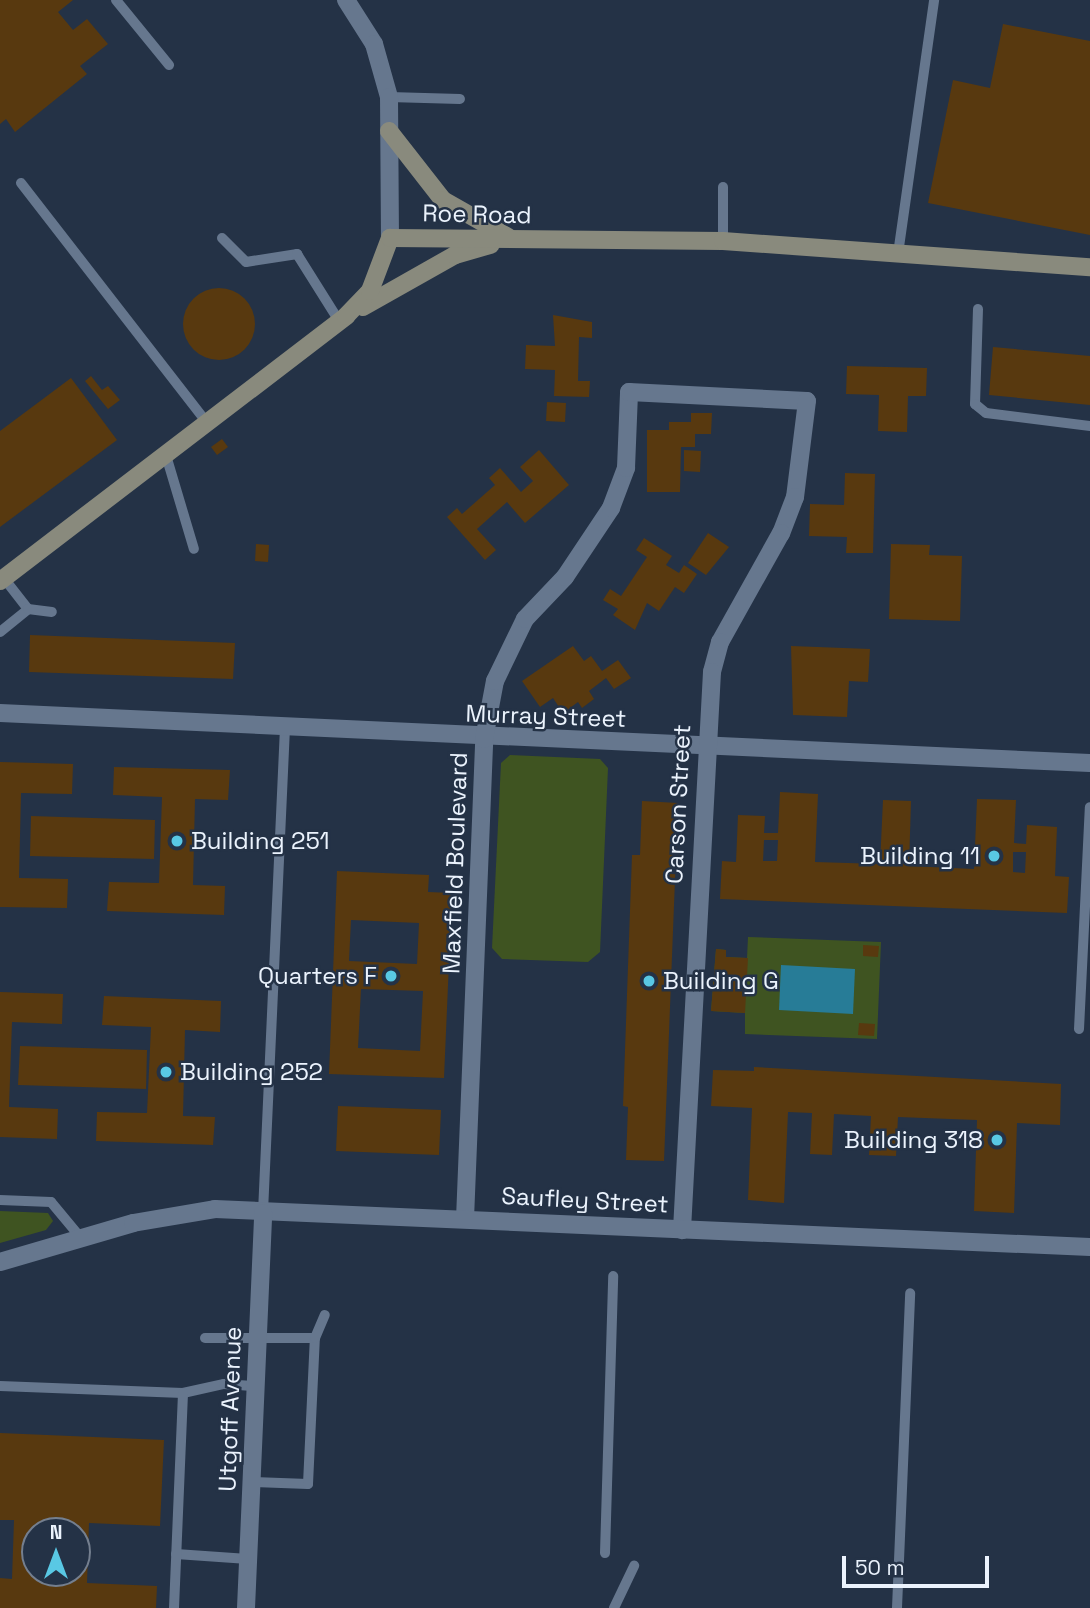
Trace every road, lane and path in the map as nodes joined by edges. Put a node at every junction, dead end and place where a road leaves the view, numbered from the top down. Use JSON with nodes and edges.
{"nodes":[{"id":1,"x":116,"y":0,"type":"edge"},
{"id":2,"x":346,"y":0,"type":"edge"},
{"id":3,"x":934,"y":0,"type":"edge"},
{"id":4,"x":169,"y":65,"type":"dead end"},
{"id":5,"x":389,"y":97,"type":"junction"},
{"id":6,"x":460,"y":99,"type":"dead end"},
{"id":7,"x":389,"y":131,"type":"junction"},
{"id":8,"x":21,"y":183,"type":"dead end"},
{"id":9,"x":723,"y":187,"type":"dead end"},
{"id":10,"x":222,"y":238,"type":"dead end"},
{"id":11,"x":390,"y":238,"type":"junction"},
{"id":12,"x":512,"y":239,"type":"junction"},
{"id":13,"x":723,"y":241,"type":"junction"},
{"id":14,"x":898,"y":254,"type":"junction"},
{"id":15,"x":1090,"y":267,"type":"edge"},
{"id":16,"x":978,"y":309,"type":"dead end"},
{"id":17,"x":343,"y":319,"type":"junction"},
{"id":18,"x":807,"y":401,"type":"joint"},
{"id":19,"x":205,"y":421,"type":"junction"},
{"id":20,"x":1090,"y":426,"type":"edge"},
{"id":21,"x":164,"y":451,"type":"junction"},
{"id":22,"x":194,"y":549,"type":"dead end"},
{"id":23,"x":1,"y":577,"type":"edge"},
{"id":24,"x":29,"y":609,"type":"junction"},
{"id":25,"x":52,"y":612,"type":"dead end"},
{"id":26,"x":0,"y":632,"type":"edge"},
{"id":27,"x":0,"y":713,"type":"edge"},
{"id":28,"x":285,"y":728,"type":"junction"},
{"id":29,"x":484,"y":739,"type":"junction"},
{"id":30,"x":705,"y":747,"type":"junction"},
{"id":31,"x":1090,"y":763,"type":"edge"},
{"id":32,"x":1090,"y":807,"type":"edge"},
{"id":33,"x":1079,"y":1029,"type":"dead end"},
{"id":34,"x":0,"y":1200,"type":"edge"},
{"id":35,"x":263,"y":1213,"type":"junction"},
{"id":36,"x":465,"y":1219,"type":"junction"},
{"id":37,"x":682,"y":1230,"type":"junction"},
{"id":38,"x":82,"y":1238,"type":"junction"},
{"id":39,"x":1090,"y":1247,"type":"edge"},
{"id":40,"x":0,"y":1262,"type":"edge"},
{"id":41,"x":613,"y":1276,"type":"dead end"},
{"id":42,"x":910,"y":1293,"type":"dead end"},
{"id":43,"x":324,"y":1315,"type":"dead end"},
{"id":44,"x":205,"y":1338,"type":"dead end"},
{"id":45,"x":315,"y":1338,"type":"junction"},
{"id":46,"x":258,"y":1341,"type":"junction"},
{"id":47,"x":0,"y":1386,"type":"edge"},
{"id":48,"x":256,"y":1387,"type":"junction"},
{"id":49,"x":183,"y":1393,"type":"junction"},
{"id":50,"x":252,"y":1482,"type":"junction"},
{"id":51,"x":605,"y":1553,"type":"dead end"},
{"id":52,"x":176,"y":1554,"type":"junction"},
{"id":53,"x":248,"y":1559,"type":"junction"},
{"id":54,"x":634,"y":1566,"type":"dead end"},
{"id":55,"x":174,"y":1608,"type":"edge"},
{"id":56,"x":246,"y":1608,"type":"edge"},
{"id":57,"x":614,"y":1608,"type":"edge"},
{"id":58,"x":897,"y":1608,"type":"edge"}],
"edges":[{"from":1,"to":4,"type":"lane"},
{"from":2,"to":5,"type":"street"},
{"from":3,"to":14,"type":"lane"},
{"from":5,"to":6,"type":"lane"},
{"from":5,"to":7,"type":"street"},
{"from":7,"to":11,"type":"street"},
{"from":7,"to":12,"type":"main road"},
{"from":8,"to":19,"type":"lane"},
{"from":9,"to":13,"type":"lane"},
{"from":10,"to":17,"type":"lane"},
{"from":11,"to":12,"type":"main road","name":"Roe Road"},
{"from":11,"to":17,"type":"main road","name":"Roe Road"},
{"from":12,"to":13,"type":"main road","name":"Roe Road"},
{"from":12,"to":17,"type":"main road"},
{"from":13,"to":14,"type":"main road","name":"Roe Road"},
{"from":14,"to":15,"type":"main road","name":"Roe Road"},
{"from":16,"to":20,"type":"lane"},
{"from":17,"to":19,"type":"main road","name":"Roe Road"},
{"from":18,"to":29,"type":"street","name":"Maxfield Boulevard"},
{"from":18,"to":30,"type":"street","name":"Carson Street"},
{"from":19,"to":21,"type":"main road","name":"Roe Road"},
{"from":21,"to":22,"type":"lane"},
{"from":21,"to":23,"type":"main road","name":"Roe Road"},
{"from":23,"to":24,"type":"lane"},
{"from":24,"to":25,"type":"lane"},
{"from":24,"to":26,"type":"lane"},
{"from":27,"to":28,"type":"street","name":"Murray Street"},
{"from":28,"to":29,"type":"street","name":"Murray Street"},
{"from":28,"to":35,"type":"lane"},
{"from":29,"to":30,"type":"street","name":"Murray Street"},
{"from":29,"to":36,"type":"street","name":"Maxfield Boulevard"},
{"from":30,"to":31,"type":"street","name":"Murray Street"},
{"from":30,"to":37,"type":"street","name":"Carson Street"},
{"from":32,"to":33,"type":"lane"},
{"from":34,"to":38,"type":"lane"},
{"from":35,"to":36,"type":"street","name":"Saufley Street"},
{"from":35,"to":38,"type":"street","name":"Saufley Street"},
{"from":35,"to":46,"type":"street","name":"Utgoff Avenue"},
{"from":36,"to":37,"type":"street","name":"Saufley Street"},
{"from":37,"to":39,"type":"street","name":"Saufley Street"},
{"from":38,"to":40,"type":"street","name":"Saufley Street"},
{"from":41,"to":51,"type":"lane"},
{"from":42,"to":58,"type":"lane"},
{"from":43,"to":45,"type":"lane"},
{"from":44,"to":46,"type":"lane"},
{"from":45,"to":46,"type":"lane"},
{"from":45,"to":50,"type":"lane"},
{"from":46,"to":48,"type":"street","name":"Utgoff Avenue"},
{"from":47,"to":49,"type":"lane"},
{"from":48,"to":49,"type":"lane"},
{"from":48,"to":50,"type":"street","name":"Utgoff Avenue"},
{"from":49,"to":52,"type":"lane"},
{"from":50,"to":53,"type":"street","name":"Utgoff Avenue"},
{"from":52,"to":53,"type":"lane"},
{"from":52,"to":55,"type":"lane"},
{"from":53,"to":56,"type":"street","name":"Utgoff Avenue"},
{"from":54,"to":57,"type":"lane"}]}
